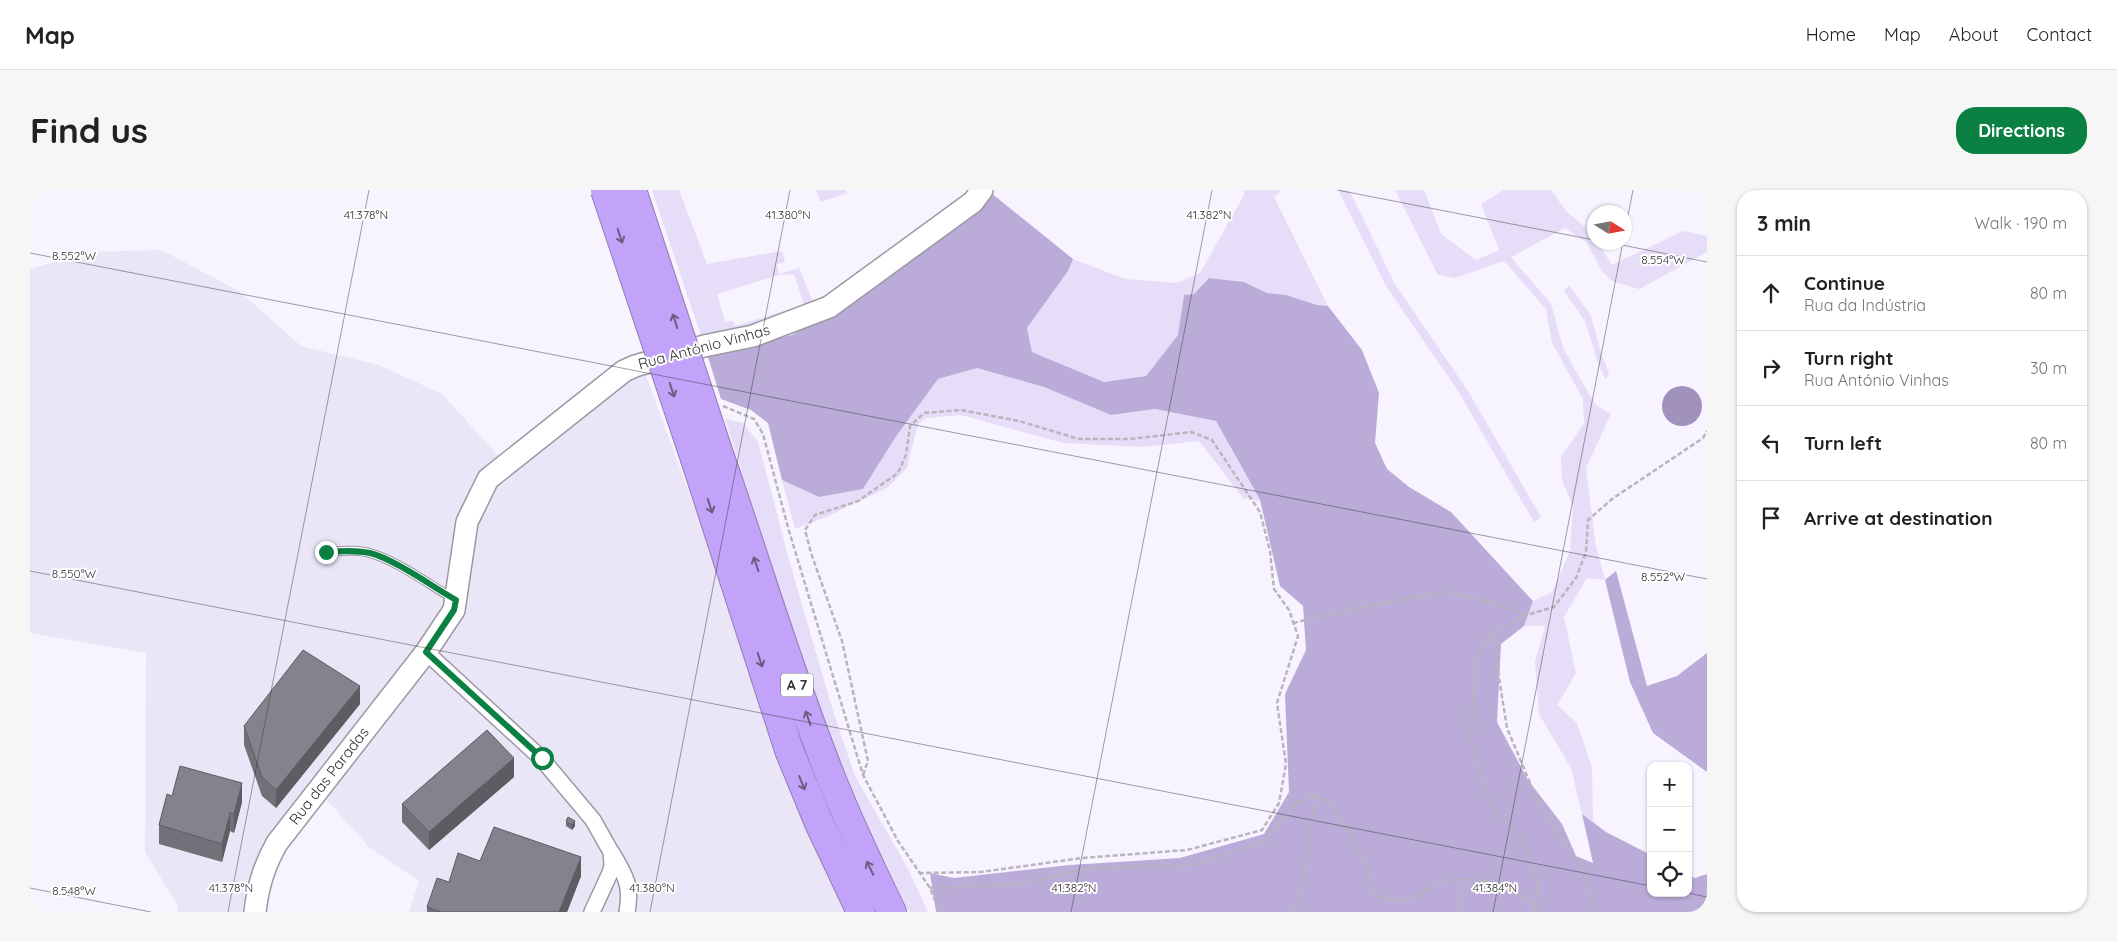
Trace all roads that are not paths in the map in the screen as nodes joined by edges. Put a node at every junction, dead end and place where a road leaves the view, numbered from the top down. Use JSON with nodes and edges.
{"nodes":[{"id":1,"x":605,"y":190,"type":"edge"},
{"id":2,"x":632,"y":190,"type":"edge"},
{"id":3,"x":982,"y":190,"type":"edge"},
{"id":4,"x":706,"y":455,"type":"junction"},
{"id":5,"x":326,"y":552,"type":"dead end"},
{"id":6,"x":456,"y":600,"type":"junction"},
{"id":7,"x":426,"y":652,"type":"junction"},
{"id":8,"x":611,"y":852,"type":"junction"},
{"id":9,"x":255,"y":912,"type":"edge"},
{"id":10,"x":592,"y":912,"type":"edge"},
{"id":11,"x":627,"y":912,"type":"edge"},
{"id":12,"x":861,"y":912,"type":"edge"},
{"id":13,"x":892,"y":912,"type":"edge"}],
"edges":[{"from":1,"to":4,"type":"highway","number":"A 7","one_way":true,"bridge":true},
{"from":4,"to":2,"type":"highway","number":"A 7","one_way":true,"bridge":true},
{"from":3,"to":6,"type":"street","name":"Rua António Vinhas"},
{"from":4,"to":12,"type":"highway","number":"A 7","one_way":true},
{"from":13,"to":4,"type":"highway","number":"A 7","one_way":true},
{"from":5,"to":6,"type":"lane"},
{"from":6,"to":7,"type":"street","name":"Rua António Vinhas"},
{"from":7,"to":8,"type":"street"},
{"from":7,"to":9,"type":"street","name":"Rua das Paradas"},
{"from":8,"to":10,"type":"street"},
{"from":8,"to":11,"type":"street"}]}
